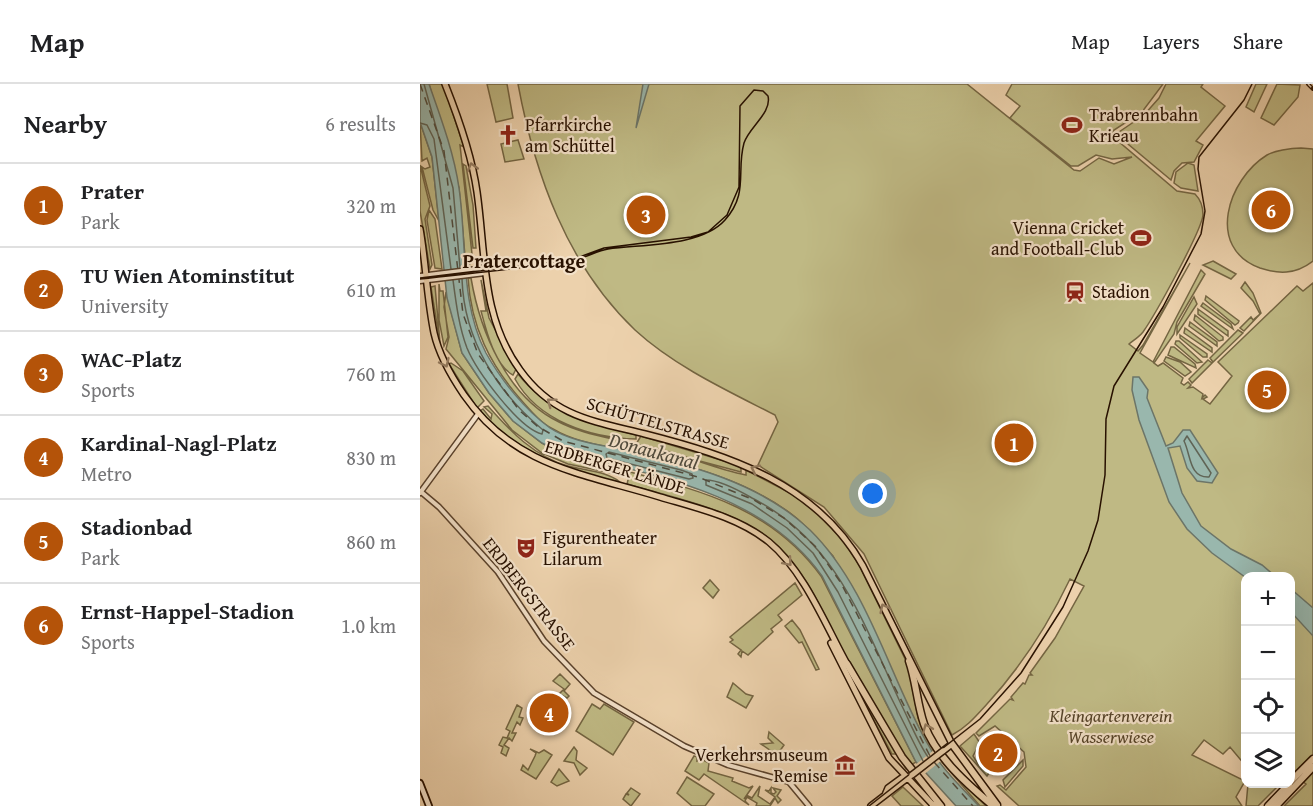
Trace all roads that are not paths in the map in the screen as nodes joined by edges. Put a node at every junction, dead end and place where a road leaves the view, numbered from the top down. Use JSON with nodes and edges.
{"nodes":[{"id":1,"x":445,"y":84,"type":"edge"},
{"id":2,"x":420,"y":229,"type":"edge"},
{"id":3,"x":485,"y":271,"type":"junction"},
{"id":4,"x":472,"y":272,"type":"junction"},
{"id":5,"x":423,"y":278,"type":"edge"},
{"id":6,"x":478,"y":414,"type":"junction"},
{"id":7,"x":420,"y":492,"type":"edge"},
{"id":8,"x":823,"y":621,"type":"junction"},
{"id":9,"x":909,"y":661,"type":"junction"},
{"id":10,"x":847,"y":664,"type":"joint"},
{"id":11,"x":952,"y":744,"type":"junction"},
{"id":12,"x":1313,"y":759,"type":"edge"},
{"id":13,"x":1313,"y":767,"type":"edge"},
{"id":14,"x":910,"y":776,"type":"junction"},
{"id":15,"x":1295,"y":779,"type":"edge"},
{"id":16,"x":1295,"y":780,"type":"edge"},
{"id":17,"x":420,"y":783,"type":"edge"},
{"id":18,"x":1286,"y":788,"type":"edge"},
{"id":19,"x":1288,"y":788,"type":"edge"},
{"id":20,"x":934,"y":805,"type":"edge"},
{"id":21,"x":429,"y":806,"type":"edge"},
{"id":22,"x":809,"y":806,"type":"edge"},
{"id":23,"x":871,"y":806,"type":"edge"},
{"id":24,"x":941,"y":806,"type":"edge"},
{"id":25,"x":995,"y":806,"type":"edge"},
{"id":26,"x":1268,"y":806,"type":"edge"},
{"id":27,"x":1276,"y":806,"type":"edge"}],
"edges":[{"from":3,"to":1,"type":"main road","name":"SCHÜTTELSTRASSE","one_way":true},
{"from":2,"to":5,"type":"main road","name":"ERDBERGER LÄNDE"},
{"from":3,"to":4,"type":"street"},
{"from":9,"to":3,"type":"main road","name":"SCHÜTTELSTRASSE","one_way":true},
{"from":4,"to":5,"type":"street"},
{"from":4,"to":5,"type":"street"},
{"from":5,"to":6,"type":"main road","name":"ERDBERGER LÄNDE","one_way":true},
{"from":6,"to":7,"type":"street"},
{"from":6,"to":8,"type":"main road","name":"ERDBERGER LÄNDE","one_way":true},
{"from":7,"to":22,"type":"street","name":"ERDBERGSTRASSE"},
{"from":8,"to":10,"type":"main road","name":"ERDBERGER LÄNDE"},
{"from":8,"to":14,"type":"main road","name":"ERDBERGER LÄNDE"},
{"from":9,"to":11,"type":"main road","name":"SCHÜTTELSTRASSE"},
{"from":25,"to":9,"type":"highway","one_way":true},
{"from":10,"to":24,"type":"highway"},
{"from":11,"to":14,"type":"main road","bridge":true},
{"from":11,"to":25,"type":"highway"},
{"from":12,"to":15,"type":"highway"},
{"from":13,"to":16,"type":"highway"},
{"from":14,"to":20,"type":"main road","name":"ERDBERGER LÄNDE"},
{"from":14,"to":23,"type":"main road"},
{"from":17,"to":21,"type":"main road"},
{"from":18,"to":26,"type":"highway"},
{"from":19,"to":27,"type":"highway"}]}
